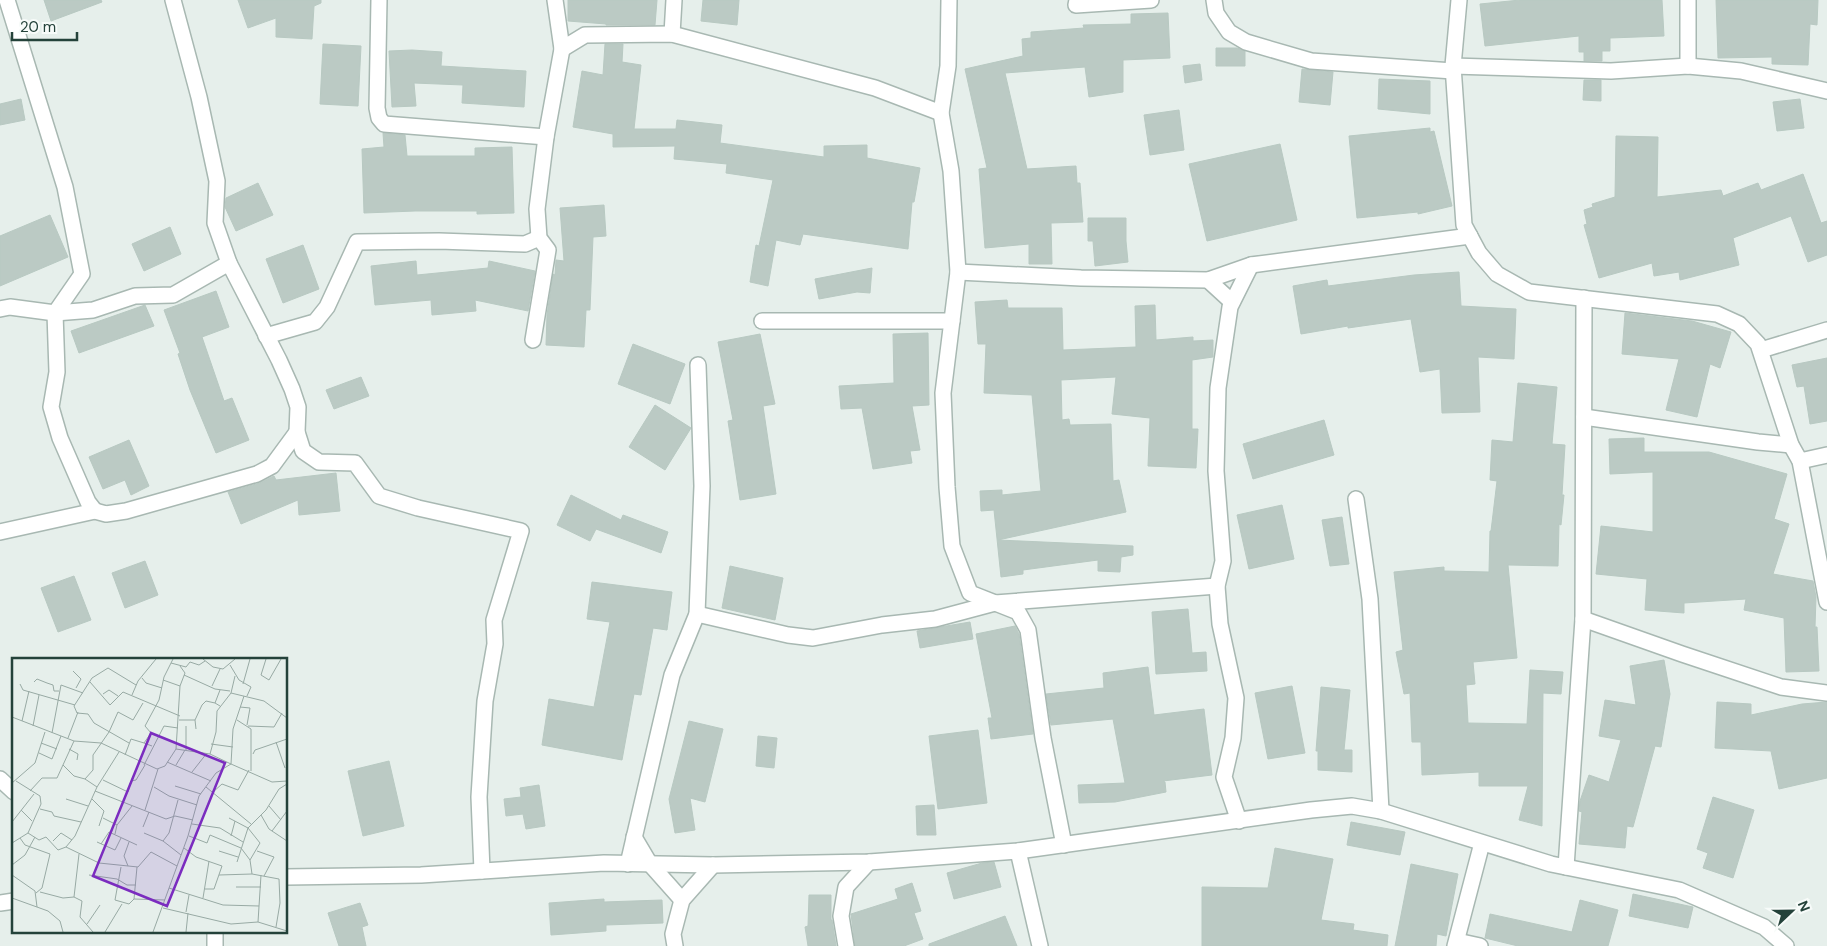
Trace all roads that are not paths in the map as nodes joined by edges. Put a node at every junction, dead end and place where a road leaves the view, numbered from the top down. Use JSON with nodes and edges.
{"nodes":[{"id":1,"x":8,"y":0,"type":"edge"},
{"id":2,"x":173,"y":0,"type":"edge"},
{"id":3,"x":378,"y":0,"type":"edge"},
{"id":4,"x":555,"y":0,"type":"edge"},
{"id":5,"x":674,"y":0,"type":"edge"},
{"id":6,"x":949,"y":0,"type":"edge"},
{"id":7,"x":1077,"y":0,"type":"edge"},
{"id":8,"x":1151,"y":0,"type":"edge"},
{"id":9,"x":1214,"y":0,"type":"edge"},
{"id":10,"x":1459,"y":0,"type":"edge"},
{"id":11,"x":1688,"y":0,"type":"edge"},
{"id":12,"x":672,"y":34,"type":"junction"},
{"id":13,"x":562,"y":48,"type":"junction"},
{"id":14,"x":1688,"y":66,"type":"junction"},
{"id":15,"x":1453,"y":69,"type":"junction"},
{"id":16,"x":1827,"y":91,"type":"edge"},
{"id":17,"x":942,"y":113,"type":"junction"},
{"id":18,"x":546,"y":137,"type":"junction"},
{"id":19,"x":1470,"y":236,"type":"junction"},
{"id":20,"x":539,"y":238,"type":"junction"},
{"id":21,"x":229,"y":264,"type":"junction"},
{"id":22,"x":1251,"y":266,"type":"junction"},
{"id":23,"x":958,"y":272,"type":"junction"},
{"id":24,"x":1208,"y":280,"type":"junction"},
{"id":25,"x":1584,"y":298,"type":"junction"},
{"id":26,"x":1232,"y":302,"type":"junction"},
{"id":27,"x":0,"y":309,"type":"edge"},
{"id":28,"x":55,"y":314,"type":"junction"},
{"id":29,"x":762,"y":321,"type":"dead end"},
{"id":30,"x":952,"y":321,"type":"junction"},
{"id":31,"x":1827,"y":330,"type":"edge"},
{"id":32,"x":266,"y":336,"type":"junction"},
{"id":33,"x":533,"y":340,"type":"dead end"},
{"id":34,"x":1761,"y":350,"type":"junction"},
{"id":35,"x":698,"y":365,"type":"dead end"},
{"id":36,"x":1584,"y":416,"type":"junction"},
{"id":37,"x":297,"y":432,"type":"junction"},
{"id":38,"x":1791,"y":445,"type":"junction"},
{"id":39,"x":1827,"y":455,"type":"edge"},
{"id":40,"x":1800,"y":461,"type":"junction"},
{"id":41,"x":1356,"y":499,"type":"dead end"},
{"id":42,"x":95,"y":511,"type":"junction"},
{"id":43,"x":0,"y":532,"type":"edge"},
{"id":44,"x":1217,"y":586,"type":"junction"},
{"id":45,"x":1827,"y":602,"type":"edge"},
{"id":46,"x":995,"y":603,"type":"junction"},
{"id":47,"x":697,"y":614,"type":"junction"},
{"id":48,"x":1583,"y":619,"type":"junction"},
{"id":49,"x":1827,"y":693,"type":"edge"},
{"id":50,"x":0,"y":779,"type":"edge"},
{"id":51,"x":12,"y":790,"type":"edge"},
{"id":52,"x":1381,"y":811,"type":"junction"},
{"id":53,"x":1239,"y":820,"type":"junction"},
{"id":54,"x":634,"y":837,"type":"junction"},
{"id":55,"x":1482,"y":843,"type":"junction"},
{"id":56,"x":1064,"y":845,"type":"junction"},
{"id":57,"x":1018,"y":851,"type":"junction"},
{"id":58,"x":869,"y":862,"type":"junction"},
{"id":59,"x":628,"y":864,"type":"junction"},
{"id":60,"x":650,"y":864,"type":"junction"},
{"id":61,"x":713,"y":865,"type":"junction"},
{"id":62,"x":1566,"y":867,"type":"junction"},
{"id":63,"x":482,"y":871,"type":"junction"},
{"id":64,"x":288,"y":877,"type":"edge"},
{"id":65,"x":682,"y":900,"type":"junction"},
{"id":66,"x":1456,"y":943,"type":"edge"},
{"id":67,"x":675,"y":946,"type":"edge"},
{"id":68,"x":846,"y":946,"type":"edge"},
{"id":69,"x":1040,"y":946,"type":"edge"},
{"id":70,"x":1480,"y":946,"type":"edge"},
{"id":71,"x":1786,"y":946,"type":"edge"}],
"edges":[{"from":1,"to":28,"type":"street"},
{"from":2,"to":21,"type":"street"},
{"from":3,"to":18,"type":"street"},
{"from":4,"to":13,"type":"street"},
{"from":5,"to":12,"type":"street"},
{"from":6,"to":17,"type":"street"},
{"from":7,"to":8,"type":"street"},
{"from":9,"to":15,"type":"street"},
{"from":10,"to":15,"type":"street"},
{"from":11,"to":14,"type":"street"},
{"from":12,"to":13,"type":"street"},
{"from":12,"to":17,"type":"street"},
{"from":13,"to":18,"type":"street"},
{"from":14,"to":15,"type":"street"},
{"from":14,"to":16,"type":"street"},
{"from":15,"to":19,"type":"street"},
{"from":17,"to":23,"type":"street"},
{"from":18,"to":20,"type":"street"},
{"from":19,"to":22,"type":"street"},
{"from":19,"to":25,"type":"street"},
{"from":20,"to":32,"type":"street"},
{"from":20,"to":33,"type":"street"},
{"from":21,"to":28,"type":"street"},
{"from":21,"to":32,"type":"street"},
{"from":22,"to":24,"type":"street"},
{"from":22,"to":26,"type":"street"},
{"from":23,"to":24,"type":"street"},
{"from":23,"to":30,"type":"street"},
{"from":24,"to":26,"type":"street"},
{"from":25,"to":34,"type":"street"},
{"from":25,"to":36,"type":"street"},
{"from":26,"to":44,"type":"street"},
{"from":27,"to":28,"type":"street"},
{"from":28,"to":42,"type":"street"},
{"from":29,"to":30,"type":"street"},
{"from":30,"to":46,"type":"street"},
{"from":31,"to":34,"type":"street"},
{"from":32,"to":37,"type":"street"},
{"from":34,"to":38,"type":"street"},
{"from":35,"to":47,"type":"street"},
{"from":36,"to":38,"type":"street"},
{"from":36,"to":48,"type":"street"},
{"from":37,"to":42,"type":"street"},
{"from":37,"to":63,"type":"street"},
{"from":38,"to":40,"type":"street"},
{"from":39,"to":40,"type":"street"},
{"from":40,"to":45,"type":"street"},
{"from":41,"to":52,"type":"street"},
{"from":42,"to":43,"type":"street"},
{"from":44,"to":46,"type":"street"},
{"from":44,"to":53,"type":"street"},
{"from":46,"to":47,"type":"street"},
{"from":46,"to":56,"type":"street"},
{"from":47,"to":54,"type":"street"},
{"from":48,"to":49,"type":"street"},
{"from":48,"to":62,"type":"street"},
{"from":50,"to":51,"type":"street"},
{"from":52,"to":53,"type":"street"},
{"from":52,"to":55,"type":"street"},
{"from":53,"to":56,"type":"street"},
{"from":54,"to":59,"type":"street"},
{"from":54,"to":60,"type":"street"},
{"from":55,"to":62,"type":"street"},
{"from":55,"to":66,"type":"street"},
{"from":56,"to":57,"type":"street"},
{"from":57,"to":58,"type":"street"},
{"from":57,"to":69,"type":"street"},
{"from":58,"to":61,"type":"street"},
{"from":58,"to":68,"type":"street"},
{"from":59,"to":60,"type":"street"},
{"from":59,"to":63,"type":"street"},
{"from":60,"to":61,"type":"street"},
{"from":60,"to":65,"type":"street"},
{"from":61,"to":65,"type":"street"},
{"from":62,"to":71,"type":"street"},
{"from":63,"to":64,"type":"street"},
{"from":65,"to":67,"type":"street"},
{"from":66,"to":70,"type":"street"}]}
